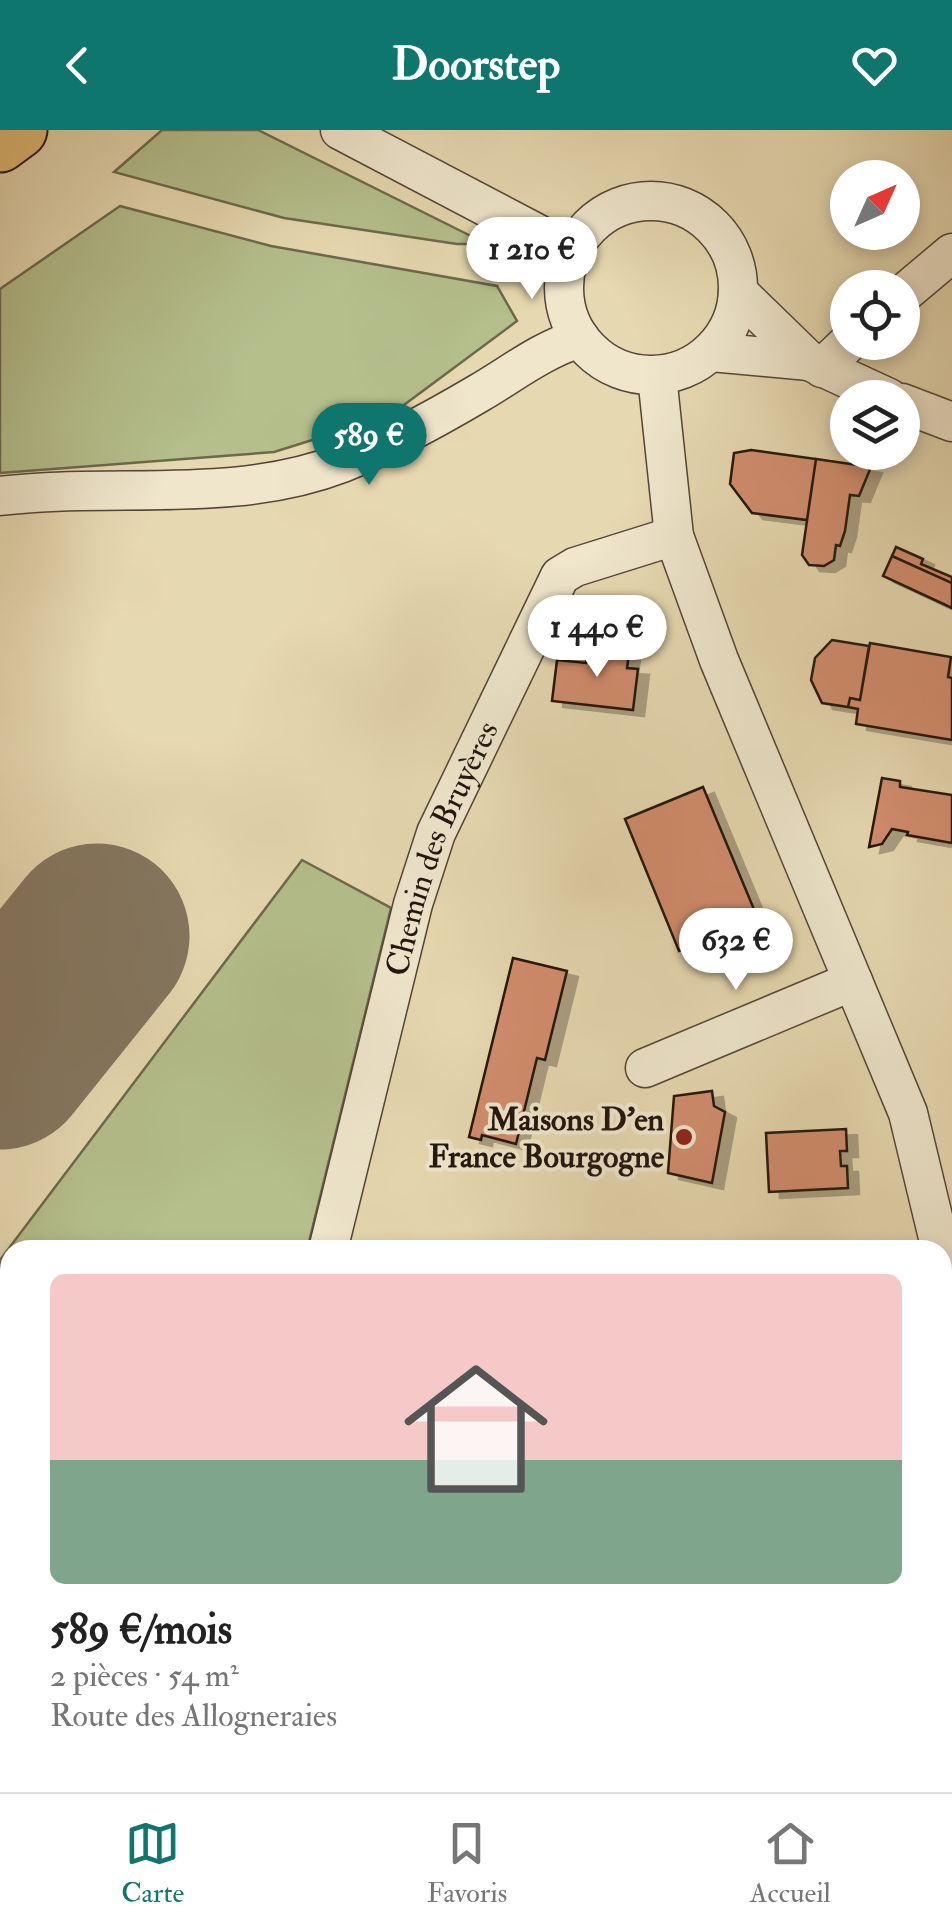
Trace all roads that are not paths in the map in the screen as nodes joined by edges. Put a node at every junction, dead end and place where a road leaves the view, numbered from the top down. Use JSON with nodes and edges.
{"nodes":[{"id":1,"x":19,"y":130,"type":"edge"},
{"id":2,"x":340,"y":130,"type":"edge"},
{"id":3,"x":0,"y":144,"type":"edge"},
{"id":4,"x":952,"y":252,"type":"edge"},
{"id":5,"x":570,"y":255,"type":"junction"},
{"id":6,"x":920,"y":280,"type":"edge"},
{"id":7,"x":738,"y":292,"type":"junction"},
{"id":8,"x":580,"y":338,"type":"junction"},
{"id":9,"x":711,"y":352,"type":"junction"},
{"id":10,"x":827,"y":357,"type":"edge"},
{"id":11,"x":657,"y":376,"type":"junction"},
{"id":12,"x":862,"y":380,"type":"edge"},
{"id":13,"x":920,"y":410,"type":"edge"},
{"id":14,"x":952,"y":422,"type":"edge"},
{"id":15,"x":0,"y":496,"type":"edge"},
{"id":16,"x":674,"y":536,"type":"junction"},
{"id":17,"x":852,"y":981,"type":"junction"},
{"id":18,"x":645,"y":1068,"type":"dead end"},
{"id":19,"x":941,"y":1198,"type":"edge"},
{"id":20,"x":330,"y":1240,"type":"edge"},
{"id":21,"x":942,"y":1240,"type":"edge"}],
"edges":[{"from":1,"to":3,"type":"highway"},
{"from":2,"to":5,"type":"street"},
{"from":4,"to":6,"type":"street"},
{"from":5,"to":7,"type":"street"},
{"from":5,"to":8,"type":"street"},
{"from":7,"to":9,"type":"street"},
{"from":7,"to":10,"type":"street"},
{"from":8,"to":11,"type":"street"},
{"from":8,"to":15,"type":"street"},
{"from":9,"to":10,"type":"street"},
{"from":9,"to":11,"type":"street"},
{"from":10,"to":12,"type":"street"},
{"from":11,"to":16,"type":"street"},
{"from":13,"to":14,"type":"street"},
{"from":16,"to":17,"type":"street"},
{"from":16,"to":20,"type":"street","name":"Chemin des Bruyères"},
{"from":17,"to":18,"type":"street"},
{"from":17,"to":19,"type":"street"},
{"from":19,"to":21,"type":"street"}]}
